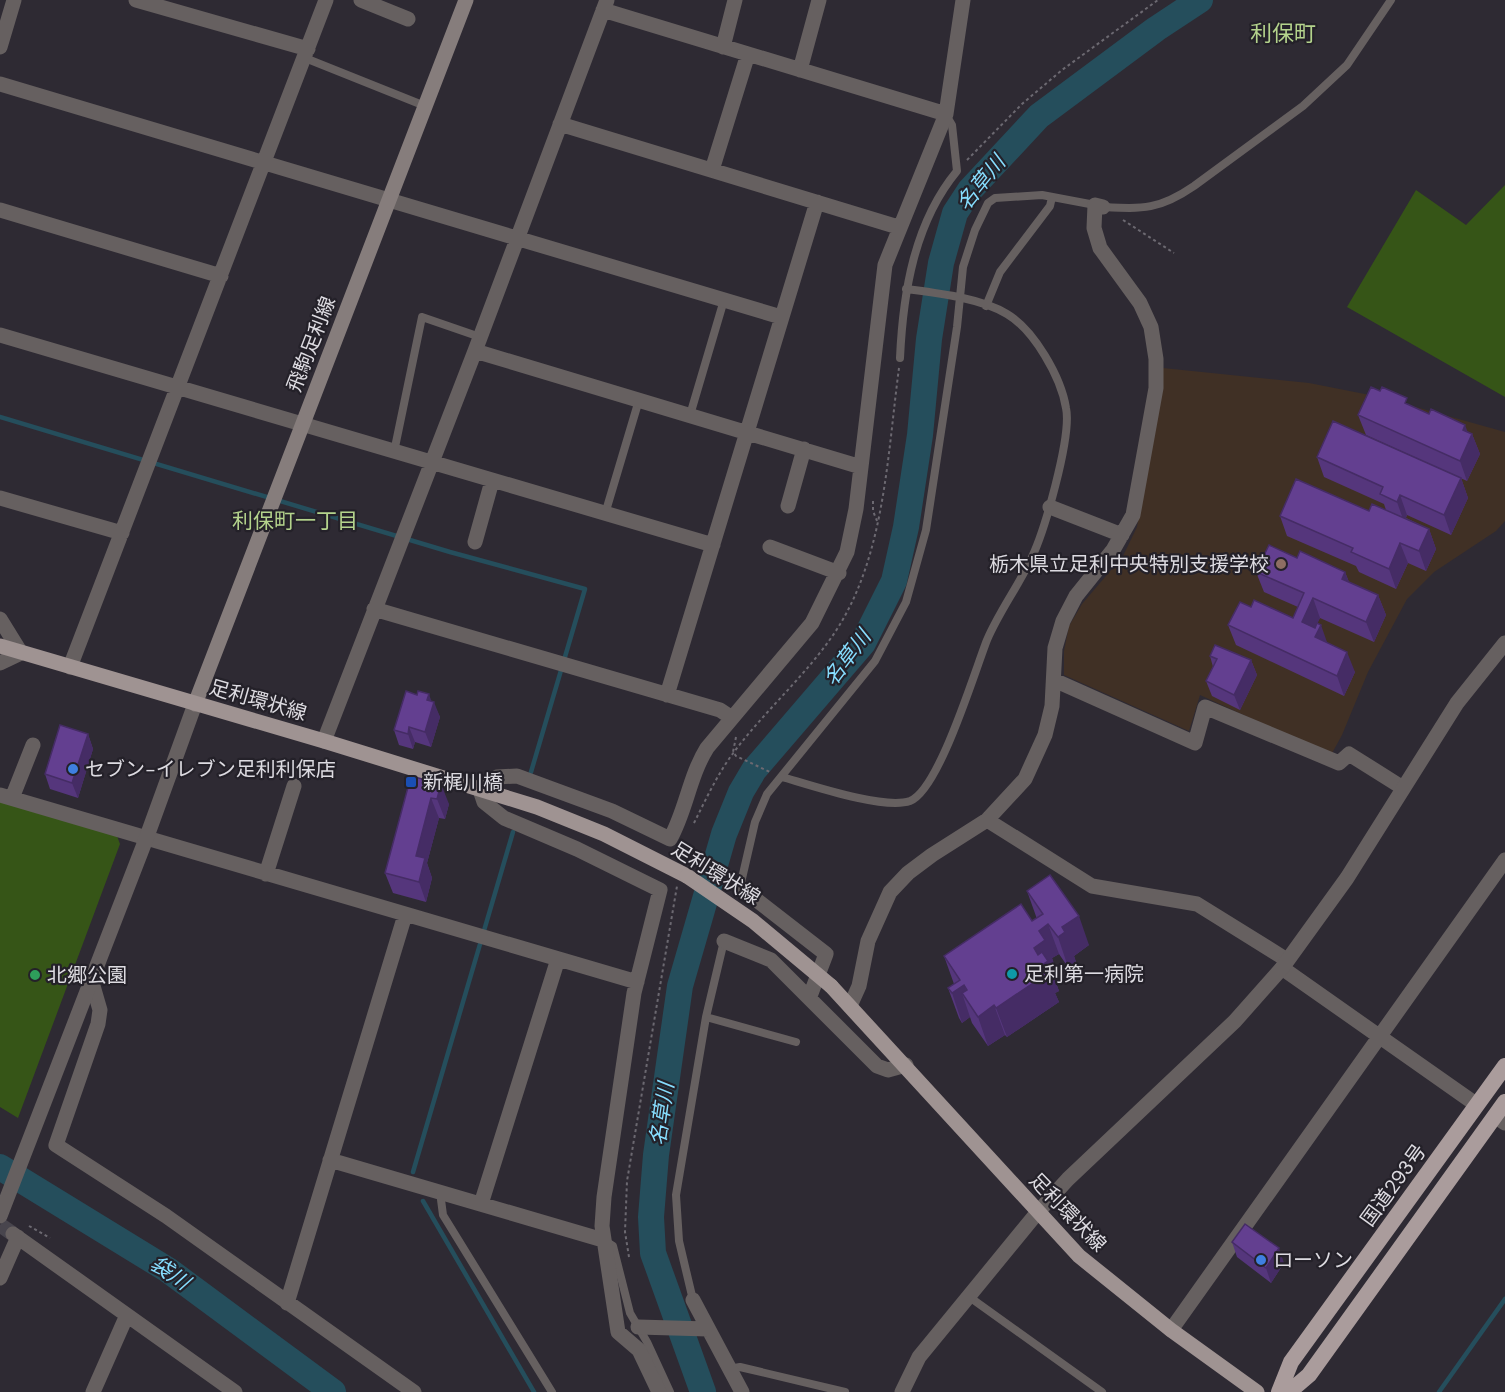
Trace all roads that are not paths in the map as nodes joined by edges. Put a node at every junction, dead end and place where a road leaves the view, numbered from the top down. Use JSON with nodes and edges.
{"nodes":[{"id":1,"x":14,"y":0,"type":"edge"},
{"id":2,"x":136,"y":0,"type":"edge"},
{"id":3,"x":326,"y":0,"type":"edge"},
{"id":4,"x":362,"y":0,"type":"edge"},
{"id":5,"x":466,"y":0,"type":"edge"},
{"id":6,"x":735,"y":0,"type":"edge"},
{"id":7,"x":819,"y":0,"type":"edge"},
{"id":8,"x":963,"y":0,"type":"edge"},
{"id":9,"x":1391,"y":0,"type":"edge"},
{"id":10,"x":605,"y":5,"type":"edge"},
{"id":11,"x":408,"y":19,"type":"dead end"},
{"id":12,"x":0,"y":47,"type":"edge"},
{"id":13,"x":723,"y":47,"type":"junction"},
{"id":14,"x":306,"y":53,"type":"junction"},
{"id":15,"x":748,"y":54,"type":"junction"},
{"id":16,"x":800,"y":70,"type":"junction"},
{"id":17,"x":0,"y":84,"type":"edge"},
{"id":18,"x":424,"y":106,"type":"junction"},
{"id":19,"x":946,"y":114,"type":"junction"},
{"id":20,"x":560,"y":124,"type":"junction"},
{"id":21,"x":265,"y":163,"type":"junction"},
{"id":22,"x":712,"y":170,"type":"junction"},
{"id":23,"x":1052,"y":196,"type":"junction"},
{"id":24,"x":388,"y":201,"type":"junction"},
{"id":25,"x":817,"y":202,"type":"junction"},
{"id":26,"x":1099,"y":206,"type":"junction"},
{"id":27,"x":0,"y":210,"type":"edge"},
{"id":28,"x":898,"y":227,"type":"junction"},
{"id":29,"x":517,"y":238,"type":"junction"},
{"id":30,"x":221,"y":276,"type":"junction"},
{"id":31,"x":911,"y":289,"type":"junction"},
{"id":32,"x":958,"y":298,"type":"junction"},
{"id":33,"x":724,"y":300,"type":"junction"},
{"id":34,"x":986,"y":306,"type":"junction"},
{"id":35,"x":781,"y":316,"type":"junction"},
{"id":36,"x":0,"y":335,"type":"edge"},
{"id":37,"x":478,"y":344,"type":"junction"},
{"id":38,"x":900,"y":358,"type":"dead end"},
{"id":39,"x":178,"y":388,"type":"junction"},
{"id":40,"x":639,"y":400,"type":"junction"},
{"id":41,"x":690,"y":415,"type":"junction"},
{"id":42,"x":302,"y":426,"type":"junction"},
{"id":43,"x":746,"y":432,"type":"junction"},
{"id":44,"x":804,"y":449,"type":"junction"},
{"id":45,"x":394,"y":452,"type":"junction"},
{"id":46,"x":430,"y":463,"type":"junction"},
{"id":47,"x":861,"y":467,"type":"junction"},
{"id":48,"x":492,"y":481,"type":"junction"},
{"id":49,"x":0,"y":498,"type":"edge"},
{"id":50,"x":788,"y":506,"type":"dead end"},
{"id":51,"x":1050,"y":507,"type":"junction"},
{"id":52,"x":604,"y":514,"type":"junction"},
{"id":53,"x":122,"y":533,"type":"junction"},
{"id":54,"x":1122,"y":535,"type":"junction"},
{"id":55,"x":475,"y":542,"type":"dead end"},
{"id":56,"x":712,"y":545,"type":"junction"},
{"id":57,"x":770,"y":547,"type":"dead end"},
{"id":58,"x":839,"y":573,"type":"junction"},
{"id":59,"x":374,"y":609,"type":"junction"},
{"id":60,"x":0,"y":619,"type":"edge"},
{"id":61,"x":1505,"y":643,"type":"edge"},
{"id":62,"x":0,"y":646,"type":"edge"},
{"id":63,"x":21,"y":652,"type":"junction"},
{"id":64,"x":0,"y":663,"type":"edge"},
{"id":65,"x":70,"y":667,"type":"junction"},
{"id":66,"x":1054,"y":680,"type":"junction"},
{"id":67,"x":667,"y":695,"type":"junction"},
{"id":68,"x":195,"y":704,"type":"junction"},
{"id":69,"x":732,"y":718,"type":"junction"},
{"id":70,"x":324,"y":741,"type":"junction"},
{"id":71,"x":33,"y":745,"type":"dead end"},
{"id":72,"x":779,"y":776,"type":"junction"},
{"id":73,"x":294,"y":786,"type":"dead end"},
{"id":74,"x":479,"y":788,"type":"junction"},
{"id":75,"x":1403,"y":788,"type":"junction"},
{"id":76,"x":6,"y":797,"type":"edge"},
{"id":77,"x":987,"y":820,"type":"junction"},
{"id":78,"x":146,"y":839,"type":"junction"},
{"id":79,"x":1505,"y":860,"type":"edge"},
{"id":80,"x":266,"y":874,"type":"junction"},
{"id":81,"x":740,"y":887,"type":"joint"},
{"id":82,"x":405,"y":915,"type":"junction"},
{"id":83,"x":724,"y":941,"type":"joint"},
{"id":84,"x":558,"y":959,"type":"junction"},
{"id":85,"x":1285,"y":964,"type":"junction"},
{"id":86,"x":91,"y":979,"type":"junction"},
{"id":87,"x":637,"y":982,"type":"junction"},
{"id":88,"x":810,"y":996,"type":"junction"},
{"id":89,"x":850,"y":1006,"type":"junction"},
{"id":90,"x":706,"y":1017,"type":"junction"},
{"id":91,"x":1379,"y":1035,"type":"junction"},
{"id":92,"x":796,"y":1042,"type":"dead end"},
{"id":93,"x":906,"y":1065,"type":"junction"},
{"id":94,"x":1505,"y":1066,"type":"edge"},
{"id":95,"x":1505,"y":1102,"type":"edge"},
{"id":96,"x":1477,"y":1105,"type":"junction"},
{"id":97,"x":1500,"y":1120,"type":"edge"},
{"id":98,"x":330,"y":1160,"type":"junction"},
{"id":99,"x":440,"y":1192,"type":"junction"},
{"id":100,"x":481,"y":1204,"type":"junction"},
{"id":101,"x":2,"y":1211,"type":"edge"},
{"id":102,"x":1037,"y":1213,"type":"junction"},
{"id":103,"x":603,"y":1240,"type":"junction"},
{"id":104,"x":0,"y":1278,"type":"edge"},
{"id":105,"x":968,"y":1296,"type":"junction"},
{"id":106,"x":693,"y":1300,"type":"joint"},
{"id":107,"x":287,"y":1303,"type":"junction"},
{"id":108,"x":127,"y":1315,"type":"junction"},
{"id":109,"x":643,"y":1327,"type":"junction"},
{"id":110,"x":703,"y":1330,"type":"junction"},
{"id":111,"x":1171,"y":1330,"type":"junction"},
{"id":112,"x":729,"y":1370,"type":"junction"},
{"id":113,"x":93,"y":1392,"type":"edge"},
{"id":114,"x":234,"y":1392,"type":"edge"},
{"id":115,"x":414,"y":1392,"type":"edge"},
{"id":116,"x":552,"y":1392,"type":"edge"},
{"id":117,"x":659,"y":1392,"type":"edge"},
{"id":118,"x":670,"y":1392,"type":"edge"},
{"id":119,"x":742,"y":1392,"type":"edge"},
{"id":120,"x":845,"y":1392,"type":"edge"},
{"id":121,"x":902,"y":1392,"type":"edge"},
{"id":122,"x":1102,"y":1392,"type":"edge"},
{"id":123,"x":1257,"y":1392,"type":"edge"},
{"id":124,"x":1279,"y":1392,"type":"edge"},
{"id":125,"x":1289,"y":1392,"type":"edge"}],
"edges":[{"from":1,"to":12,"type":"street"},
{"from":2,"to":14,"type":"street"},
{"from":3,"to":14,"type":"street"},
{"from":4,"to":11,"type":"street"},
{"from":5,"to":18,"type":"main road","name":"飛駒足利線"},
{"from":6,"to":13,"type":"street"},
{"from":7,"to":16,"type":"street"},
{"from":8,"to":19,"type":"street"},
{"from":9,"to":26,"type":"lane"},
{"from":10,"to":13,"type":"street"},
{"from":10,"to":20,"type":"street"},
{"from":13,"to":15,"type":"street"},
{"from":14,"to":18,"type":"lane"},
{"from":14,"to":21,"type":"street"},
{"from":15,"to":16,"type":"street"},
{"from":15,"to":22,"type":"street"},
{"from":16,"to":19,"type":"street"},
{"from":17,"to":21,"type":"street"},
{"from":18,"to":24,"type":"main road","name":"飛駒足利線"},
{"from":19,"to":28,"type":"street"},
{"from":19,"to":31,"type":"lane"},
{"from":20,"to":22,"type":"street"},
{"from":20,"to":29,"type":"street"},
{"from":21,"to":24,"type":"street"},
{"from":21,"to":30,"type":"street"},
{"from":22,"to":25,"type":"street"},
{"from":23,"to":26,"type":"lane"},
{"from":23,"to":32,"type":"lane"},
{"from":23,"to":34,"type":"lane"},
{"from":24,"to":29,"type":"street"},
{"from":24,"to":42,"type":"main road","name":"飛駒足利線"},
{"from":25,"to":28,"type":"street"},
{"from":25,"to":35,"type":"street"},
{"from":26,"to":54,"type":"street"},
{"from":27,"to":30,"type":"street"},
{"from":28,"to":47,"type":"street"},
{"from":29,"to":33,"type":"street"},
{"from":29,"to":37,"type":"street"},
{"from":30,"to":39,"type":"street"},
{"from":31,"to":32,"type":"lane"},
{"from":31,"to":38,"type":"lane"},
{"from":32,"to":34,"type":"lane"},
{"from":32,"to":72,"type":"lane"},
{"from":33,"to":35,"type":"street"},
{"from":33,"to":41,"type":"lane"},
{"from":34,"to":51,"type":"lane"},
{"from":35,"to":43,"type":"street"},
{"from":36,"to":39,"type":"street"},
{"from":37,"to":40,"type":"street"},
{"from":37,"to":45,"type":"lane"},
{"from":37,"to":46,"type":"street"},
{"from":39,"to":42,"type":"street"},
{"from":39,"to":53,"type":"street"},
{"from":40,"to":41,"type":"street"},
{"from":40,"to":52,"type":"lane"},
{"from":41,"to":43,"type":"street"},
{"from":42,"to":45,"type":"street"},
{"from":42,"to":68,"type":"main road","name":"飛駒足利線"},
{"from":43,"to":44,"type":"street"},
{"from":43,"to":56,"type":"street"},
{"from":44,"to":47,"type":"street"},
{"from":44,"to":50,"type":"street"},
{"from":45,"to":46,"type":"street"},
{"from":46,"to":48,"type":"street"},
{"from":46,"to":59,"type":"street"},
{"from":47,"to":58,"type":"street"},
{"from":48,"to":52,"type":"street"},
{"from":48,"to":55,"type":"street"},
{"from":49,"to":53,"type":"street"},
{"from":51,"to":54,"type":"street"},
{"from":51,"to":72,"type":"lane"},
{"from":52,"to":56,"type":"street"},
{"from":53,"to":65,"type":"street"},
{"from":54,"to":66,"type":"street"},
{"from":56,"to":67,"type":"street"},
{"from":57,"to":58,"type":"street"},
{"from":58,"to":69,"type":"street"},
{"from":59,"to":67,"type":"street"},
{"from":59,"to":70,"type":"street"},
{"from":60,"to":63,"type":"street"},
{"from":61,"to":75,"type":"street"},
{"from":62,"to":63,"type":"main road","name":"足利環状線"},
{"from":63,"to":64,"type":"street"},
{"from":63,"to":65,"type":"main road","name":"足利環状線"},
{"from":65,"to":68,"type":"main road","name":"足利環状線"},
{"from":66,"to":75,"type":"street"},
{"from":66,"to":77,"type":"street"},
{"from":67,"to":69,"type":"street"},
{"from":68,"to":70,"type":"main road","name":"足利環状線"},
{"from":68,"to":78,"type":"street"},
{"from":69,"to":74,"type":"street"},
{"from":70,"to":74,"type":"main road","name":"足利環状線"},
{"from":71,"to":76,"type":"street"},
{"from":72,"to":81,"type":"lane"},
{"from":73,"to":80,"type":"street"},
{"from":74,"to":87,"type":"street"},
{"from":74,"to":89,"type":"main road","name":"足利環状線","bridge":true},
{"from":75,"to":85,"type":"street"},
{"from":76,"to":78,"type":"street"},
{"from":77,"to":85,"type":"street"},
{"from":77,"to":89,"type":"street"},
{"from":78,"to":80,"type":"street"},
{"from":78,"to":86,"type":"street"},
{"from":79,"to":91,"type":"street"},
{"from":80,"to":82,"type":"street"},
{"from":81,"to":88,"type":"street"},
{"from":82,"to":84,"type":"street"},
{"from":82,"to":98,"type":"street"},
{"from":83,"to":88,"type":"street"},
{"from":83,"to":90,"type":"lane"},
{"from":84,"to":87,"type":"street"},
{"from":84,"to":100,"type":"street"},
{"from":85,"to":91,"type":"street"},
{"from":85,"to":102,"type":"street"},
{"from":86,"to":101,"type":"street"},
{"from":86,"to":107,"type":"street"},
{"from":87,"to":103,"type":"street"},
{"from":88,"to":93,"type":"street"},
{"from":89,"to":93,"type":"main road","name":"足利環状線"},
{"from":90,"to":92,"type":"lane"},
{"from":90,"to":106,"type":"lane"},
{"from":91,"to":96,"type":"street"},
{"from":91,"to":111,"type":"street"},
{"from":93,"to":102,"type":"main road","name":"足利環状線"},
{"from":94,"to":96,"type":"highway","name":"国道293号"},
{"from":95,"to":97,"type":"highway"},
{"from":96,"to":124,"type":"highway","name":"国道293号"},
{"from":97,"to":125,"type":"highway"},
{"from":98,"to":99,"type":"street"},
{"from":98,"to":107,"type":"street"},
{"from":99,"to":100,"type":"street"},
{"from":99,"to":116,"type":"lane"},
{"from":100,"to":103,"type":"street"},
{"from":102,"to":105,"type":"street"},
{"from":102,"to":111,"type":"main road","name":"足利環状線"},
{"from":103,"to":109,"type":"lane"},
{"from":103,"to":117,"type":"street"},
{"from":104,"to":108,"type":"street"},
{"from":105,"to":121,"type":"street"},
{"from":105,"to":122,"type":"lane"},
{"from":106,"to":110,"type":"street"},
{"from":107,"to":115,"type":"street"},
{"from":108,"to":113,"type":"street"},
{"from":108,"to":114,"type":"street"},
{"from":109,"to":110,"type":"street"},
{"from":109,"to":118,"type":"lane"},
{"from":110,"to":112,"type":"street"},
{"from":111,"to":123,"type":"main road","name":"足利環状線"},
{"from":112,"to":119,"type":"street"},
{"from":112,"to":120,"type":"lane"}]}
